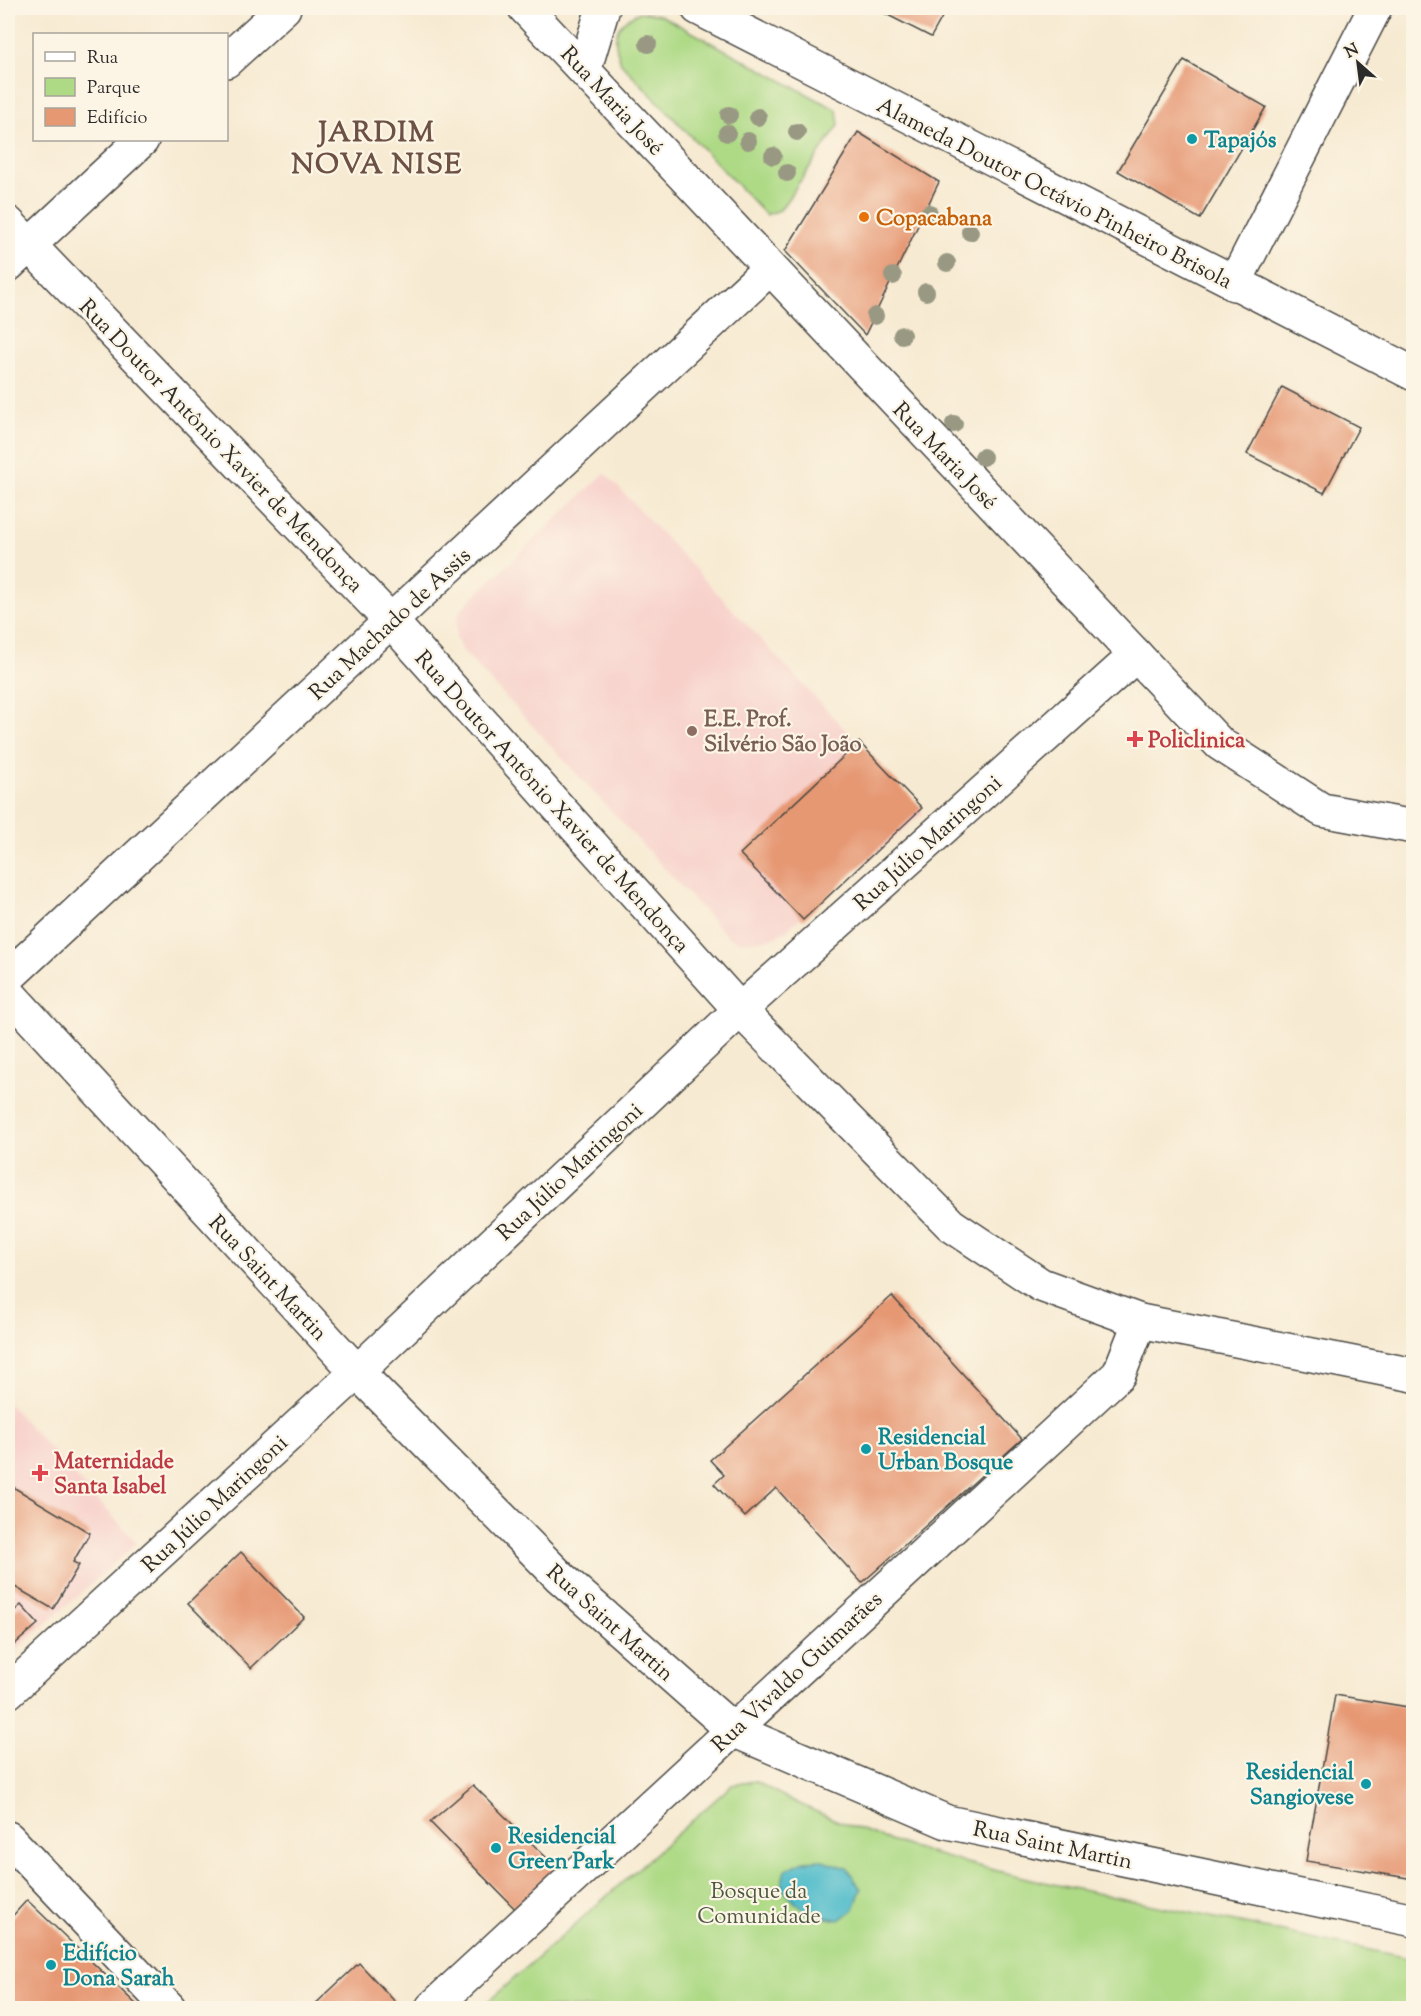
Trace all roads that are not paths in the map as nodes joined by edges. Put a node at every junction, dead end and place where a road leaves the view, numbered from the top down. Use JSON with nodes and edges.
{"nodes":[{"id":1,"x":284,"y":8,"type":"edge"},
{"id":2,"x":525,"y":8,"type":"edge"},
{"id":3,"x":603,"y":8,"type":"edge"},
{"id":4,"x":698,"y":8,"type":"edge"},
{"id":5,"x":1375,"y":8,"type":"edge"},
{"id":6,"x":228,"y":59,"type":"edge"},
{"id":7,"x":585,"y":69,"type":"junction"},
{"id":8,"x":141,"y":141,"type":"edge"},
{"id":9,"x":14,"y":244,"type":"edge"},
{"id":10,"x":769,"y":268,"type":"junction"},
{"id":11,"x":1234,"y":284,"type":"junction"},
{"id":12,"x":1413,"y":374,"type":"edge"},
{"id":13,"x":391,"y":621,"type":"junction"},
{"id":14,"x":1136,"y":655,"type":"junction"},
{"id":15,"x":1413,"y":827,"type":"edge"},
{"id":16,"x":8,"y":977,"type":"edge"},
{"id":17,"x":8,"y":993,"type":"edge"},
{"id":18,"x":740,"y":1010,"type":"junction"},
{"id":19,"x":1140,"y":1321,"type":"junction"},
{"id":20,"x":357,"y":1372,"type":"junction"},
{"id":21,"x":1413,"y":1375,"type":"edge"},
{"id":22,"x":8,"y":1692,"type":"edge"},
{"id":23,"x":733,"y":1730,"type":"junction"},
{"id":24,"x":8,"y":1838,"type":"edge"},
{"id":25,"x":1413,"y":1920,"type":"edge"},
{"id":26,"x":170,"y":2008,"type":"edge"},
{"id":27,"x":432,"y":2008,"type":"edge"}],
"edges":[{"from":1,"to":6,"type":"street"},
{"from":2,"to":7,"type":"street","name":"Rua Maria José"},
{"from":3,"to":7,"type":"street"},
{"from":4,"to":11,"type":"street","name":"Alameda Doutor Octávio Pinheiro Brisola"},
{"from":5,"to":11,"type":"street"},
{"from":7,"to":10,"type":"street","name":"Rua Maria José"},
{"from":8,"to":9,"type":"street"},
{"from":9,"to":13,"type":"street","name":"Rua Doutor Antônio Xavier de Mendonça"},
{"from":10,"to":13,"type":"street","name":"Rua Machado de Assis"},
{"from":10,"to":14,"type":"street","name":"Rua Maria José"},
{"from":11,"to":12,"type":"street","name":"Alameda Doutor Octávio Pinheiro Brisola"},
{"from":13,"to":16,"type":"street","name":"Rua Machado de Assis"},
{"from":13,"to":18,"type":"street","name":"Rua Doutor Antônio Xavier de Mendonça"},
{"from":14,"to":15,"type":"street","name":"Rua Maria José"},
{"from":14,"to":18,"type":"street","name":"Rua Júlio Maringoni"},
{"from":17,"to":20,"type":"street","name":"Rua Saint Martin"},
{"from":18,"to":19,"type":"street","name":"Rua Doutor Antônio Xavier de Mendonça"},
{"from":18,"to":20,"type":"street","name":"Rua Júlio Maringoni"},
{"from":19,"to":21,"type":"street","name":"Rua Doutor Antônio Xavier de Mendonça"},
{"from":19,"to":23,"type":"street","name":"Rua Vivaldo Guimarães"},
{"from":20,"to":22,"type":"street","name":"Rua Júlio Maringoni"},
{"from":20,"to":23,"type":"street","name":"Rua Saint Martin"},
{"from":23,"to":25,"type":"street","name":"Rua Saint Martin"},
{"from":23,"to":27,"type":"street","name":"Rua Vivaldo Guimarães"},
{"from":24,"to":26,"type":"street"}]}
